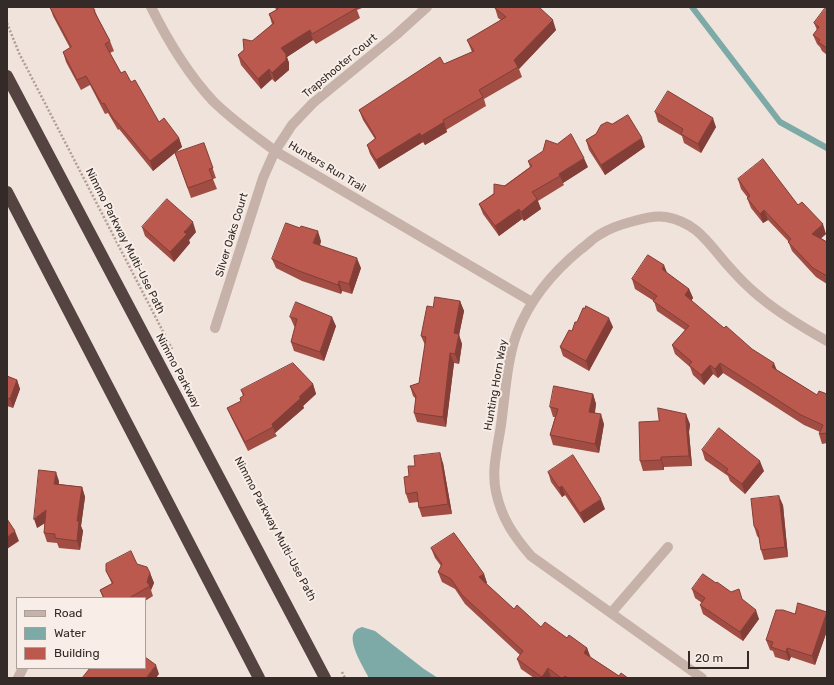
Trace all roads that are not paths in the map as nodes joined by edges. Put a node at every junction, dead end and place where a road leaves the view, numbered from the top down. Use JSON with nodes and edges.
{"nodes":[{"id":1,"x":151,"y":7,"type":"edge"},
{"id":2,"x":427,"y":7,"type":"edge"},
{"id":3,"x":7,"y":76,"type":"edge"},
{"id":4,"x":275,"y":151,"type":"junction"},
{"id":5,"x":7,"y":192,"type":"edge"},
{"id":6,"x":532,"y":302,"type":"junction"},
{"id":7,"x":215,"y":328,"type":"dead end"},
{"id":8,"x":827,"y":341,"type":"edge"},
{"id":9,"x":668,"y":547,"type":"dead end"},
{"id":10,"x":612,"y":613,"type":"junction"},
{"id":11,"x":22,"y":669,"type":"edge"},
{"id":12,"x":18,"y":678,"type":"edge"},
{"id":13,"x":259,"y":678,"type":"edge"},
{"id":14,"x":325,"y":678,"type":"edge"},
{"id":15,"x":702,"y":678,"type":"edge"}],
"edges":[{"from":1,"to":4,"type":"street","name":"Hunters Run Trail"},
{"from":2,"to":4,"type":"street","name":"Trapshooter Court"},
{"from":3,"to":14,"type":"highway","name":"Nimmo Parkway"},
{"from":4,"to":6,"type":"street","name":"Hunters Run Trail"},
{"from":4,"to":7,"type":"street","name":"Silver Oaks Court"},
{"from":5,"to":13,"type":"highway"},
{"from":6,"to":8,"type":"street","name":"Hunting Horn Way"},
{"from":6,"to":10,"type":"street","name":"Hunting Horn Way"},
{"from":9,"to":10,"type":"street"},
{"from":10,"to":15,"type":"street","name":"Hunting Horn Way"},
{"from":11,"to":12,"type":"street"}]}
